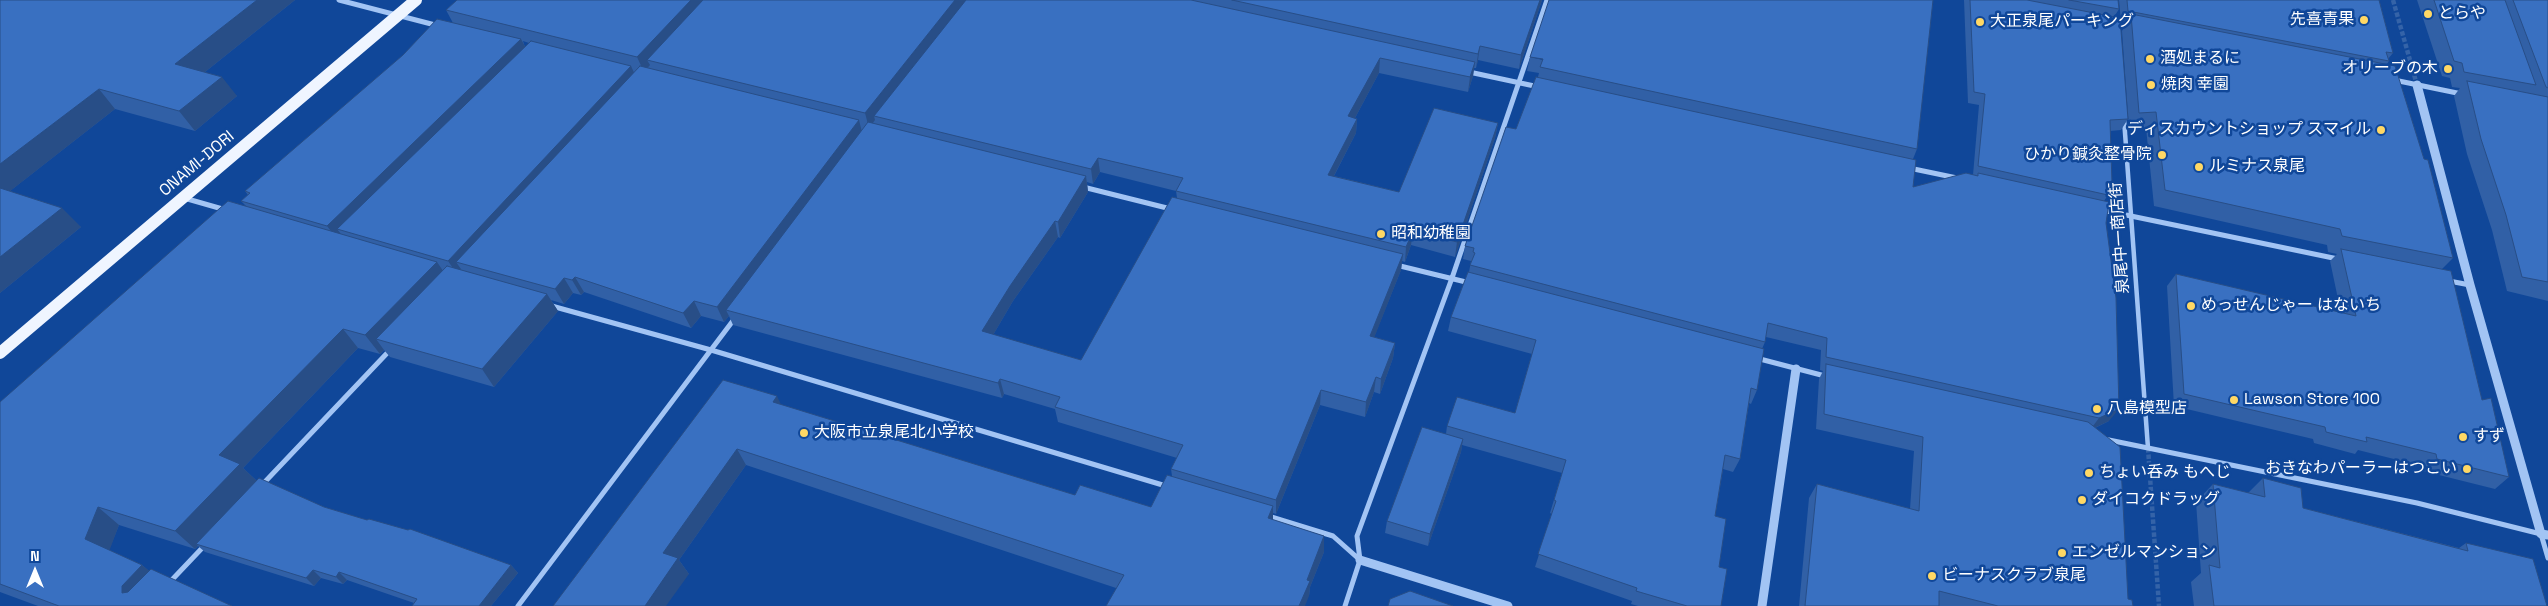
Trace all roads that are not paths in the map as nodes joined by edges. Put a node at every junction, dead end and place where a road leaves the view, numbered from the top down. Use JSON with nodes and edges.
{"nodes":[{"id":1,"x":339,"y":0,"type":"edge"},
{"id":2,"x":416,"y":0,"type":"edge"},
{"id":3,"x":1547,"y":0,"type":"edge"},
{"id":4,"x":398,"y":15,"type":"junction"},
{"id":5,"x":444,"y":27,"type":"edge"},
{"id":6,"x":1462,"y":70,"type":"edge"},
{"id":7,"x":2389,"y":79,"type":"edge"},
{"id":8,"x":1520,"y":83,"type":"junction"},
{"id":9,"x":2417,"y":85,"type":"junction"},
{"id":10,"x":1548,"y":89,"type":"edge"},
{"id":11,"x":2464,"y":94,"type":"dead end"},
{"id":12,"x":2123,"y":108,"type":"edge"},
{"id":13,"x":1905,"y":167,"type":"edge"},
{"id":14,"x":1961,"y":179,"type":"edge"},
{"id":15,"x":1077,"y":186,"type":"edge"},
{"id":16,"x":183,"y":198,"type":"junction"},
{"id":17,"x":2093,"y":208,"type":"edge"},
{"id":18,"x":1174,"y":210,"type":"edge"},
{"id":19,"x":236,"y":213,"type":"edge"},
{"id":20,"x":2131,"y":217,"type":"junction"},
{"id":21,"x":2344,"y":260,"type":"edge"},
{"id":22,"x":1394,"y":264,"type":"edge"},
{"id":23,"x":1452,"y":278,"type":"junction"},
{"id":24,"x":2441,"y":279,"type":"edge"},
{"id":25,"x":2470,"y":285,"type":"junction"},
{"id":26,"x":1480,"y":286,"type":"edge"},
{"id":27,"x":542,"y":303,"type":"edge"},
{"id":28,"x":740,"y":311,"type":"edge"},
{"id":29,"x":397,"y":343,"type":"edge"},
{"id":30,"x":711,"y":350,"type":"junction"},
{"id":31,"x":0,"y":353,"type":"edge"},
{"id":32,"x":1748,"y":356,"type":"edge"},
{"id":33,"x":1796,"y":369,"type":"junction"},
{"id":34,"x":1833,"y":378,"type":"edge"},
{"id":35,"x":2099,"y":438,"type":"edge"},
{"id":36,"x":2148,"y":448,"type":"junction"},
{"id":37,"x":1170,"y":487,"type":"edge"},
{"id":38,"x":255,"y":492,"type":"edge"},
{"id":39,"x":1257,"y":513,"type":"edge"},
{"id":40,"x":2545,"y":535,"type":"edge"},
{"id":41,"x":208,"y":542,"type":"edge"},
{"id":42,"x":2548,"y":558,"type":"edge"},
{"id":43,"x":1360,"y":560,"type":"junction"},
{"id":44,"x":160,"y":592,"type":"edge"},
{"id":45,"x":518,"y":606,"type":"edge"},
{"id":46,"x":1345,"y":606,"type":"edge"},
{"id":47,"x":1508,"y":606,"type":"edge"},
{"id":48,"x":1762,"y":606,"type":"edge"}],
"edges":[{"from":1,"to":4,"type":"street"},
{"from":2,"to":4,"type":"main road","name":"ONAMI-DORI"},
{"from":3,"to":8,"type":"street"},
{"from":4,"to":5,"type":"street"},
{"from":4,"to":16,"type":"main road","name":"ONAMI-DORI"},
{"from":6,"to":8,"type":"street"},
{"from":7,"to":9,"type":"street"},
{"from":8,"to":10,"type":"street"},
{"from":8,"to":23,"type":"street"},
{"from":9,"to":11,"type":"street"},
{"from":9,"to":25,"type":"street"},
{"from":12,"to":20,"type":"street","name":"泉尾中一商店街"},
{"from":13,"to":14,"type":"street"},
{"from":15,"to":18,"type":"street"},
{"from":16,"to":19,"type":"street"},
{"from":16,"to":31,"type":"main road","name":"ONAMI-DORI"},
{"from":17,"to":20,"type":"street"},
{"from":20,"to":21,"type":"street"},
{"from":20,"to":36,"type":"street","name":"泉尾中一商店街"},
{"from":22,"to":23,"type":"street"},
{"from":23,"to":26,"type":"street"},
{"from":23,"to":43,"type":"street"},
{"from":24,"to":25,"type":"street"},
{"from":25,"to":40,"type":"street"},
{"from":27,"to":30,"type":"street"},
{"from":28,"to":30,"type":"street"},
{"from":29,"to":38,"type":"street"},
{"from":30,"to":37,"type":"street"},
{"from":30,"to":45,"type":"street"},
{"from":32,"to":33,"type":"street"},
{"from":33,"to":34,"type":"street"},
{"from":33,"to":48,"type":"street"},
{"from":35,"to":36,"type":"street"},
{"from":36,"to":40,"type":"street"},
{"from":39,"to":43,"type":"street"},
{"from":40,"to":42,"type":"street"},
{"from":41,"to":44,"type":"street"},
{"from":43,"to":46,"type":"street"},
{"from":43,"to":47,"type":"street"}]}
